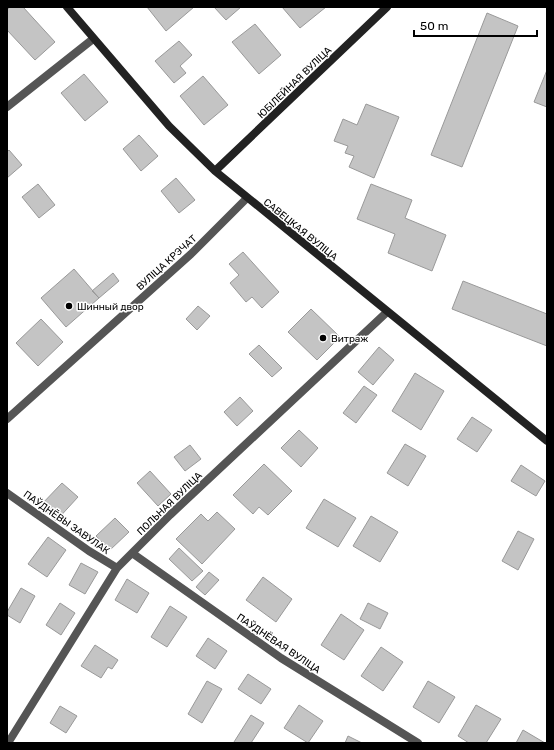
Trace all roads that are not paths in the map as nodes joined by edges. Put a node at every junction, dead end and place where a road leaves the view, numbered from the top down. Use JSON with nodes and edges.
{"nodes":[{"id":1,"x":67,"y":7,"type":"edge"},
{"id":2,"x":387,"y":7,"type":"edge"},
{"id":3,"x":93,"y":39,"type":"junction"},
{"id":4,"x":7,"y":107,"type":"edge"},
{"id":5,"x":215,"y":172,"type":"junction"},
{"id":6,"x":247,"y":198,"type":"junction"},
{"id":7,"x":387,"y":312,"type":"junction"},
{"id":8,"x":7,"y":419,"type":"edge"},
{"id":9,"x":547,"y":441,"type":"edge"},
{"id":10,"x":7,"y":493,"type":"edge"},
{"id":11,"x":132,"y":553,"type":"junction"},
{"id":12,"x":117,"y":568,"type":"junction"},
{"id":13,"x":8,"y":743,"type":"edge"},
{"id":14,"x":418,"y":743,"type":"edge"}],
"edges":[{"from":1,"to":3,"type":"street","name":"САВЕЦКАЯ ВУЛІЦА"},
{"from":2,"to":5,"type":"street","name":"ЮБІЛЕЙНАЯ ВУЛІЦА"},
{"from":3,"to":4,"type":"street"},
{"from":3,"to":5,"type":"street","name":"САВЕЦКАЯ ВУЛІЦА"},
{"from":5,"to":6,"type":"street","name":"САВЕЦКАЯ ВУЛІЦА"},
{"from":6,"to":7,"type":"street","name":"САВЕЦКАЯ ВУЛІЦА"},
{"from":6,"to":8,"type":"street","name":"ВУЛІЦА КРЭЧАТ"},
{"from":7,"to":9,"type":"street","name":"САВЕЦКАЯ ВУЛІЦА"},
{"from":7,"to":11,"type":"street","name":"ПОЛЬНАЯ ВУЛІЦА"},
{"from":10,"to":12,"type":"street","name":"ПАЎДНЁВЫ ЗАВУЛАК"},
{"from":11,"to":12,"type":"street","name":"ПОЛЬНАЯ ВУЛІЦА"},
{"from":11,"to":14,"type":"street","name":"ПАЎДНЁВАЯ ВУЛІЦА"},
{"from":12,"to":13,"type":"street","name":"ПОЛЬНАЯ ВУЛІЦА"}]}
